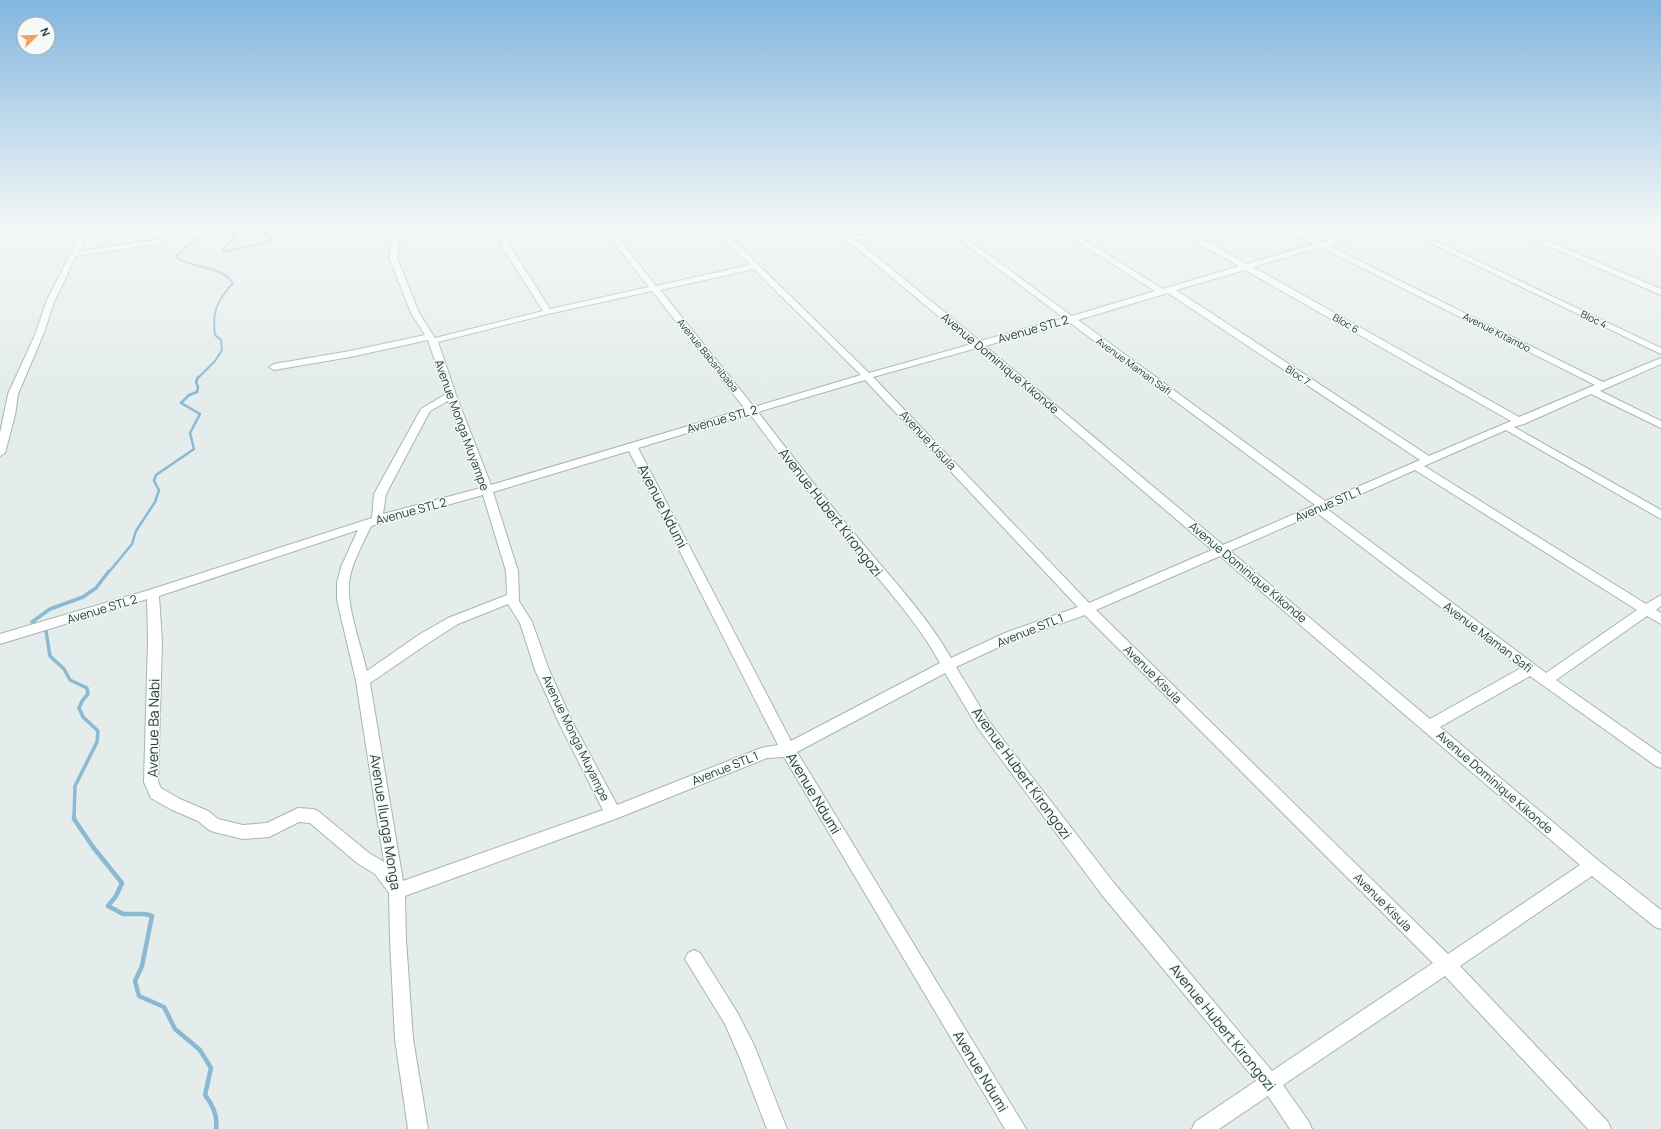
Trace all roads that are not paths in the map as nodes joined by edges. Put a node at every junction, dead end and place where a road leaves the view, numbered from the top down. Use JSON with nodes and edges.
{"nodes":[{"id":1,"x":62,"y":278,"type":"edge"},
{"id":2,"x":401,"y":278,"type":"edge"},
{"id":3,"x":526,"y":278,"type":"edge"},
{"id":4,"x":646,"y":278,"type":"edge"},
{"id":5,"x":702,"y":278,"type":"edge"},
{"id":6,"x":768,"y":278,"type":"edge"},
{"id":7,"x":897,"y":278,"type":"edge"},
{"id":8,"x":1015,"y":278,"type":"edge"},
{"id":9,"x":1143,"y":278,"type":"edge"},
{"id":10,"x":1206,"y":278,"type":"edge"},
{"id":11,"x":1266,"y":278,"type":"edge"},
{"id":12,"x":1388,"y":278,"type":"edge"},
{"id":13,"x":1507,"y":278,"type":"edge"},
{"id":14,"x":1627,"y":278,"type":"edge"},
{"id":15,"x":654,"y":288,"type":"junction"},
{"id":16,"x":1164,"y":290,"type":"junction"},
{"id":17,"x":1661,"y":292,"type":"edge"},
{"id":18,"x":548,"y":312,"type":"junction"},
{"id":19,"x":1070,"y":319,"type":"junction"},
{"id":20,"x":431,"y":339,"type":"junction"},
{"id":21,"x":978,"y":344,"type":"junction"},
{"id":22,"x":1661,"y":351,"type":"edge"},
{"id":23,"x":1661,"y":361,"type":"edge"},
{"id":24,"x":274,"y":367,"type":"dead end"},
{"id":25,"x":867,"y":376,"type":"junction"},
{"id":26,"x":1599,"y":388,"type":"junction"},
{"id":27,"x":451,"y":395,"type":"junction"},
{"id":28,"x":752,"y":411,"type":"junction"},
{"id":29,"x":5,"y":416,"type":"edge"},
{"id":30,"x":1520,"y":422,"type":"junction"},
{"id":31,"x":1661,"y":425,"type":"edge"},
{"id":32,"x":1507,"y":427,"type":"junction"},
{"id":33,"x":632,"y":446,"type":"junction"},
{"id":34,"x":0,"y":453,"type":"edge"},
{"id":35,"x":1428,"y":461,"type":"junction"},
{"id":36,"x":1416,"y":466,"type":"junction"},
{"id":37,"x":487,"y":490,"type":"junction"},
{"id":38,"x":1321,"y":507,"type":"junction"},
{"id":39,"x":1661,"y":515,"type":"edge"},
{"id":40,"x":372,"y":521,"type":"junction"},
{"id":41,"x":1222,"y":551,"type":"junction"},
{"id":42,"x":153,"y":593,"type":"junction"},
{"id":43,"x":512,"y":598,"type":"junction"},
{"id":44,"x":1661,"y":600,"type":"edge"},
{"id":45,"x":1087,"y":610,"type":"junction"},
{"id":46,"x":1648,"y":610,"type":"junction"},
{"id":47,"x":1661,"y":618,"type":"edge"},
{"id":48,"x":6,"y":638,"type":"edge"},
{"id":49,"x":949,"y":665,"type":"junction"},
{"id":50,"x":1531,"y":669,"type":"junction"},
{"id":51,"x":380,"y":670,"type":"junction"},
{"id":52,"x":363,"y":680,"type":"junction"},
{"id":53,"x":1546,"y":680,"type":"junction"},
{"id":54,"x":366,"y":700,"type":"junction"},
{"id":55,"x":1430,"y":726,"type":"junction"},
{"id":56,"x":788,"y":750,"type":"junction"},
{"id":57,"x":1661,"y":762,"type":"edge"},
{"id":58,"x":613,"y":813,"type":"junction"},
{"id":59,"x":1593,"y":866,"type":"junction"},
{"id":60,"x":397,"y":891,"type":"junction"},
{"id":61,"x":1661,"y":922,"type":"edge"},
{"id":62,"x":694,"y":959,"type":"dead end"},
{"id":63,"x":1446,"y":964,"type":"junction"},
{"id":64,"x":1270,"y":1082,"type":"junction"},
{"id":65,"x":418,"y":1129,"type":"edge"},
{"id":66,"x":777,"y":1129,"type":"edge"},
{"id":67,"x":1016,"y":1129,"type":"edge"},
{"id":68,"x":1202,"y":1129,"type":"edge"},
{"id":69,"x":1302,"y":1129,"type":"edge"},
{"id":70,"x":1601,"y":1129,"type":"edge"}],
"edges":[{"from":1,"to":29,"type":"street"},
{"from":2,"to":20,"type":"street"},
{"from":3,"to":18,"type":"street"},
{"from":4,"to":15,"type":"street","name":"Avenue Babanibaba"},
{"from":5,"to":15,"type":"street"},
{"from":6,"to":25,"type":"street","name":"Avenue Kisula"},
{"from":7,"to":21,"type":"street","name":"Avenue Dominique Kikonde"},
{"from":8,"to":19,"type":"street","name":"Avenue Maman Safi"},
{"from":9,"to":16,"type":"street","name":"Bloc 7"},
{"from":10,"to":16,"type":"street","name":"Avenue STL 2"},
{"from":11,"to":30,"type":"street","name":"Bloc 6"},
{"from":12,"to":26,"type":"street","name":"Avenue Kitambo"},
{"from":13,"to":22,"type":"street","name":"Bloc 4"},
{"from":14,"to":17,"type":"street"},
{"from":15,"to":18,"type":"street"},
{"from":15,"to":28,"type":"street","name":"Avenue Babanibaba"},
{"from":16,"to":19,"type":"street","name":"Avenue STL 2"},
{"from":16,"to":35,"type":"street","name":"Bloc 7"},
{"from":18,"to":20,"type":"street"},
{"from":19,"to":21,"type":"street","name":"Avenue STL 2"},
{"from":19,"to":38,"type":"street","name":"Avenue Maman Safi"},
{"from":20,"to":24,"type":"street"},
{"from":20,"to":27,"type":"street","name":"Avenue Monga Muyampe"},
{"from":21,"to":25,"type":"street","name":"Avenue STL 2"},
{"from":21,"to":41,"type":"street","name":"Avenue Dominique Kikonde"},
{"from":23,"to":26,"type":"street","name":"Avenue STL 1"},
{"from":25,"to":28,"type":"street","name":"Avenue STL 2"},
{"from":25,"to":45,"type":"street","name":"Avenue Kisula"},
{"from":26,"to":30,"type":"street","name":"Avenue STL 1"},
{"from":26,"to":31,"type":"street","name":"Avenue Kitambo"},
{"from":27,"to":37,"type":"street","name":"Avenue Monga Muyampe"},
{"from":27,"to":40,"type":"street","name":"Avenue Ilunga Monga"},
{"from":28,"to":33,"type":"street","name":"Avenue STL 2"},
{"from":28,"to":49,"type":"street","name":"Avenue Hubert Kirongozi"},
{"from":29,"to":34,"type":"street"},
{"from":30,"to":32,"type":"street","name":"Avenue STL 1"},
{"from":32,"to":35,"type":"street","name":"Avenue STL 1"},
{"from":32,"to":39,"type":"street"},
{"from":33,"to":37,"type":"street","name":"Avenue STL 2"},
{"from":33,"to":56,"type":"street","name":"Avenue Ndumi"},
{"from":35,"to":36,"type":"street","name":"Avenue STL 1"},
{"from":36,"to":38,"type":"street","name":"Avenue STL 1"},
{"from":36,"to":46,"type":"street"},
{"from":37,"to":40,"type":"street","name":"Avenue STL 2"},
{"from":37,"to":43,"type":"street","name":"Avenue Monga Muyampe"},
{"from":38,"to":41,"type":"street","name":"Avenue STL 1"},
{"from":38,"to":50,"type":"street","name":"Avenue Maman Safi"},
{"from":40,"to":42,"type":"street","name":"Avenue STL 2"},
{"from":40,"to":52,"type":"street","name":"Avenue Ilunga Monga"},
{"from":41,"to":45,"type":"street","name":"Avenue STL 1"},
{"from":41,"to":55,"type":"street","name":"Avenue Dominique Kikonde"},
{"from":42,"to":48,"type":"street","name":"Avenue STL 2"},
{"from":42,"to":60,"type":"street","name":"Avenue Ba Nabi"},
{"from":43,"to":51,"type":"street"},
{"from":43,"to":58,"type":"street","name":"Avenue Monga Muyampe"},
{"from":44,"to":46,"type":"street"},
{"from":45,"to":49,"type":"street","name":"Avenue STL 1"},
{"from":45,"to":63,"type":"street","name":"Avenue Kisula"},
{"from":46,"to":47,"type":"street"},
{"from":46,"to":53,"type":"street"},
{"from":49,"to":56,"type":"street","name":"Avenue STL 1"},
{"from":49,"to":64,"type":"street","name":"Avenue Hubert Kirongozi"},
{"from":50,"to":53,"type":"street","name":"Avenue Maman Safi"},
{"from":50,"to":55,"type":"street"},
{"from":51,"to":52,"type":"street"},
{"from":51,"to":54,"type":"street"},
{"from":52,"to":54,"type":"street","name":"Avenue Ilunga Monga"},
{"from":53,"to":57,"type":"street","name":"Avenue Maman Safi"},
{"from":54,"to":60,"type":"street","name":"Avenue Ilunga Monga"},
{"from":55,"to":59,"type":"street","name":"Avenue Dominique Kikonde"},
{"from":56,"to":58,"type":"street","name":"Avenue STL 1"},
{"from":56,"to":67,"type":"street","name":"Avenue Ndumi"},
{"from":58,"to":60,"type":"street","name":"Avenue STL 1"},
{"from":59,"to":61,"type":"street","name":"Avenue Dominique Kikonde"},
{"from":59,"to":63,"type":"street"},
{"from":60,"to":65,"type":"street","name":"Avenue Ilunga Monga"},
{"from":62,"to":66,"type":"street"},
{"from":63,"to":64,"type":"street"},
{"from":63,"to":70,"type":"street","name":"Avenue Kisula"},
{"from":64,"to":68,"type":"street"},
{"from":64,"to":69,"type":"street","name":"Avenue Hubert Kirongozi"}]}
